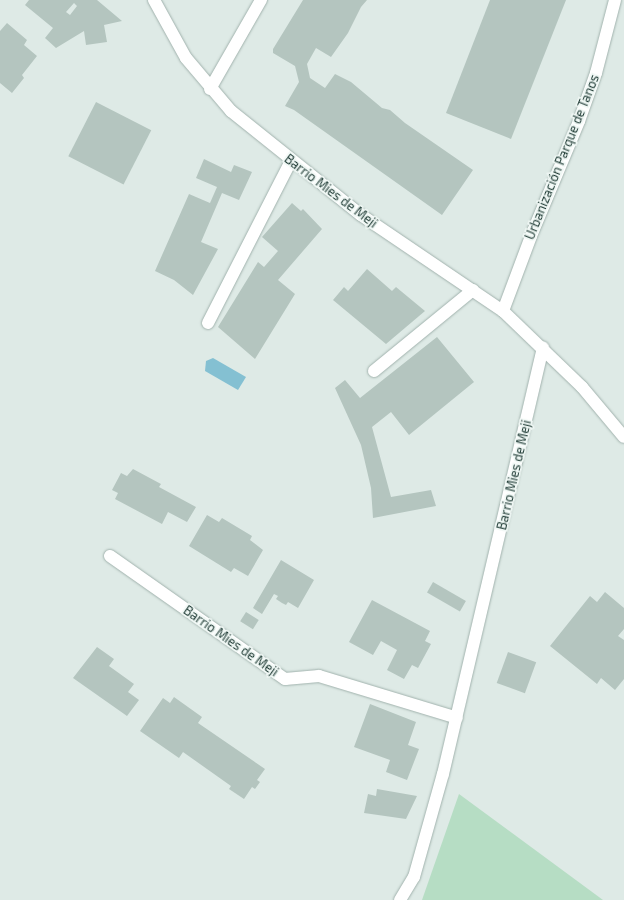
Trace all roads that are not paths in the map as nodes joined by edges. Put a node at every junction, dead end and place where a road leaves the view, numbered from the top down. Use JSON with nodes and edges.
{"nodes":[{"id":1,"x":154,"y":0,"type":"edge"},
{"id":2,"x":261,"y":0,"type":"edge"},
{"id":3,"x":615,"y":0,"type":"edge"},
{"id":4,"x":210,"y":89,"type":"junction"},
{"id":5,"x":291,"y":161,"type":"junction"},
{"id":6,"x":473,"y":290,"type":"junction"},
{"id":7,"x":503,"y":311,"type":"junction"},
{"id":8,"x":208,"y":323,"type":"dead end"},
{"id":9,"x":543,"y":348,"type":"junction"},
{"id":10,"x":374,"y":372,"type":"dead end"},
{"id":11,"x":624,"y":437,"type":"edge"},
{"id":12,"x":110,"y":556,"type":"dead end"},
{"id":13,"x":457,"y":718,"type":"junction"},
{"id":14,"x":400,"y":900,"type":"edge"}],
"edges":[{"from":1,"to":4,"type":"street","name":"Barrio Mies de Meji"},
{"from":2,"to":4,"type":"street"},
{"from":3,"to":7,"type":"street","name":"Urbanización Parque de Tanos"},
{"from":4,"to":5,"type":"street","name":"Barrio Mies de Meji"},
{"from":5,"to":6,"type":"street","name":"Barrio Mies de Meji"},
{"from":5,"to":8,"type":"street"},
{"from":6,"to":7,"type":"street","name":"Barrio Mies de Meji"},
{"from":6,"to":10,"type":"street"},
{"from":7,"to":9,"type":"street","name":"Barrio Mies de Meji"},
{"from":9,"to":11,"type":"street","name":"Barrio Mies de Meji"},
{"from":9,"to":13,"type":"street","name":"Barrio Mies de Meji"},
{"from":12,"to":13,"type":"street","name":"Barrio Mies de Meji"},
{"from":13,"to":14,"type":"street","name":"Barrio Mies de Meji"}]}
